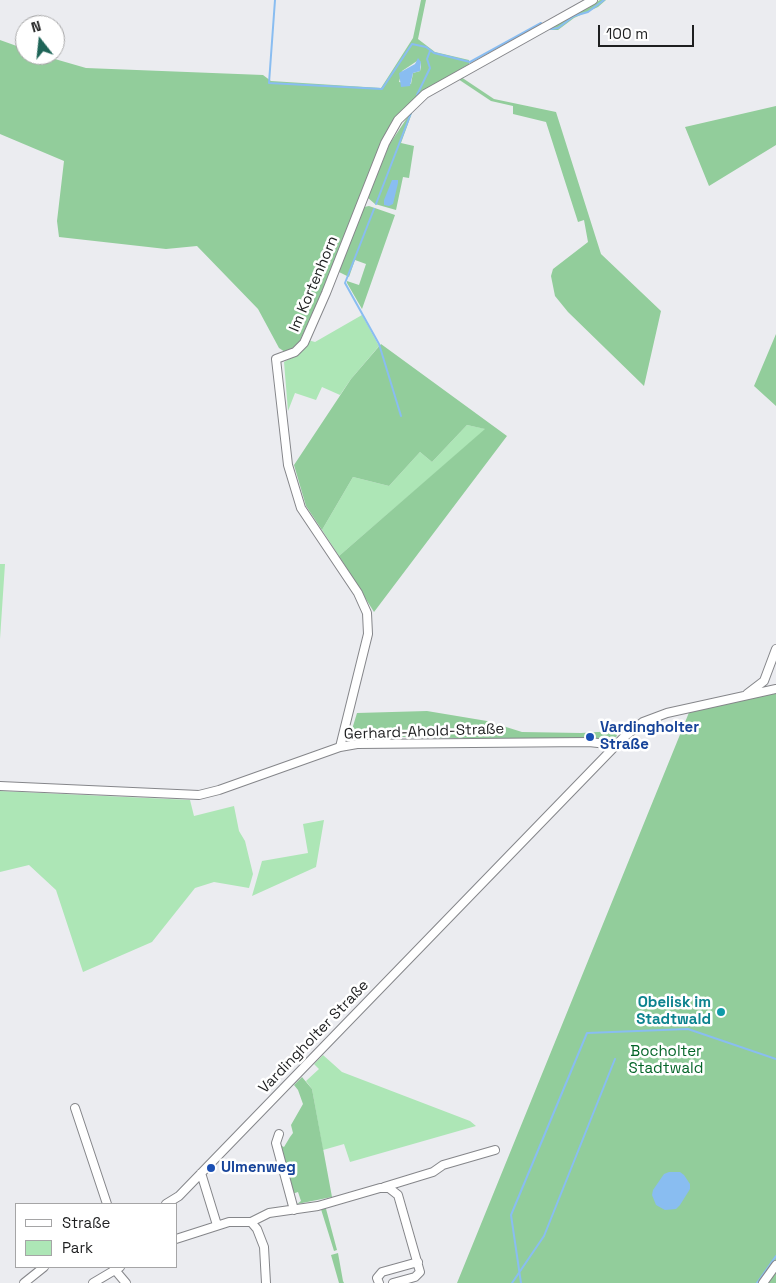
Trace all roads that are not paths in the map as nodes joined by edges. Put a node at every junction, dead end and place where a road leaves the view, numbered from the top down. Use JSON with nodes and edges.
{"nodes":[{"id":1,"x":593,"y":0,"type":"edge"},
{"id":2,"x":776,"y":649,"type":"edge"},
{"id":3,"x":764,"y":681,"type":"junction"},
{"id":4,"x":772,"y":690,"type":"edge"},
{"id":5,"x":743,"y":696,"type":"junction"},
{"id":6,"x":616,"y":745,"type":"junction"},
{"id":7,"x":340,"y":747,"type":"junction"},
{"id":8,"x":0,"y":786,"type":"edge"},
{"id":9,"x":75,"y":1108,"type":"dead end"},
{"id":10,"x":279,"y":1134,"type":"dead end"},
{"id":11,"x":495,"y":1150,"type":"dead end"},
{"id":12,"x":201,"y":1173,"type":"junction"},
{"id":13,"x":380,"y":1188,"type":"junction"},
{"id":14,"x":107,"y":1203,"type":"edge"},
{"id":15,"x":168,"y":1203,"type":"edge"},
{"id":16,"x":294,"y":1210,"type":"junction"},
{"id":17,"x":251,"y":1222,"type":"junction"},
{"id":18,"x":217,"y":1225,"type":"junction"},
{"id":19,"x":178,"y":1238,"type":"edge"},
{"id":20,"x":418,"y":1262,"type":"junction"},
{"id":21,"x":776,"y":1265,"type":"edge"},
{"id":22,"x":43,"y":1268,"type":"edge"},
{"id":23,"x":118,"y":1268,"type":"edge"},
{"id":24,"x":24,"y":1283,"type":"edge"},
{"id":25,"x":93,"y":1283,"type":"edge"},
{"id":26,"x":126,"y":1283,"type":"edge"},
{"id":27,"x":266,"y":1283,"type":"edge"},
{"id":28,"x":379,"y":1283,"type":"edge"},
{"id":29,"x":393,"y":1283,"type":"edge"},
{"id":30,"x":763,"y":1283,"type":"edge"}],
"edges":[{"from":1,"to":7,"type":"street","name":"Im Kortenhorn"},
{"from":2,"to":3,"type":"street"},
{"from":3,"to":4,"type":"street"},
{"from":3,"to":5,"type":"street","name":"Vardingholter Straße"},
{"from":4,"to":5,"type":"street"},
{"from":5,"to":6,"type":"street","name":"Vardingholter Straße"},
{"from":6,"to":7,"type":"street","name":"Gerhard-Ahold-Straße"},
{"from":6,"to":12,"type":"street","name":"Vardingholter Straße"},
{"from":7,"to":8,"type":"street","name":"Gerhard-Ahold-Straße"},
{"from":9,"to":14,"type":"street"},
{"from":10,"to":16,"type":"street"},
{"from":11,"to":13,"type":"street"},
{"from":12,"to":15,"type":"street","name":"Vardingholter Straße"},
{"from":12,"to":18,"type":"street"},
{"from":13,"to":16,"type":"street"},
{"from":13,"to":20,"type":"street"},
{"from":16,"to":17,"type":"street"},
{"from":17,"to":18,"type":"street"},
{"from":17,"to":27,"type":"street"},
{"from":18,"to":19,"type":"street"},
{"from":20,"to":28,"type":"street"},
{"from":20,"to":29,"type":"street"},
{"from":21,"to":30,"type":"street"},
{"from":22,"to":24,"type":"street"},
{"from":23,"to":25,"type":"street"},
{"from":23,"to":26,"type":"street"}]}
